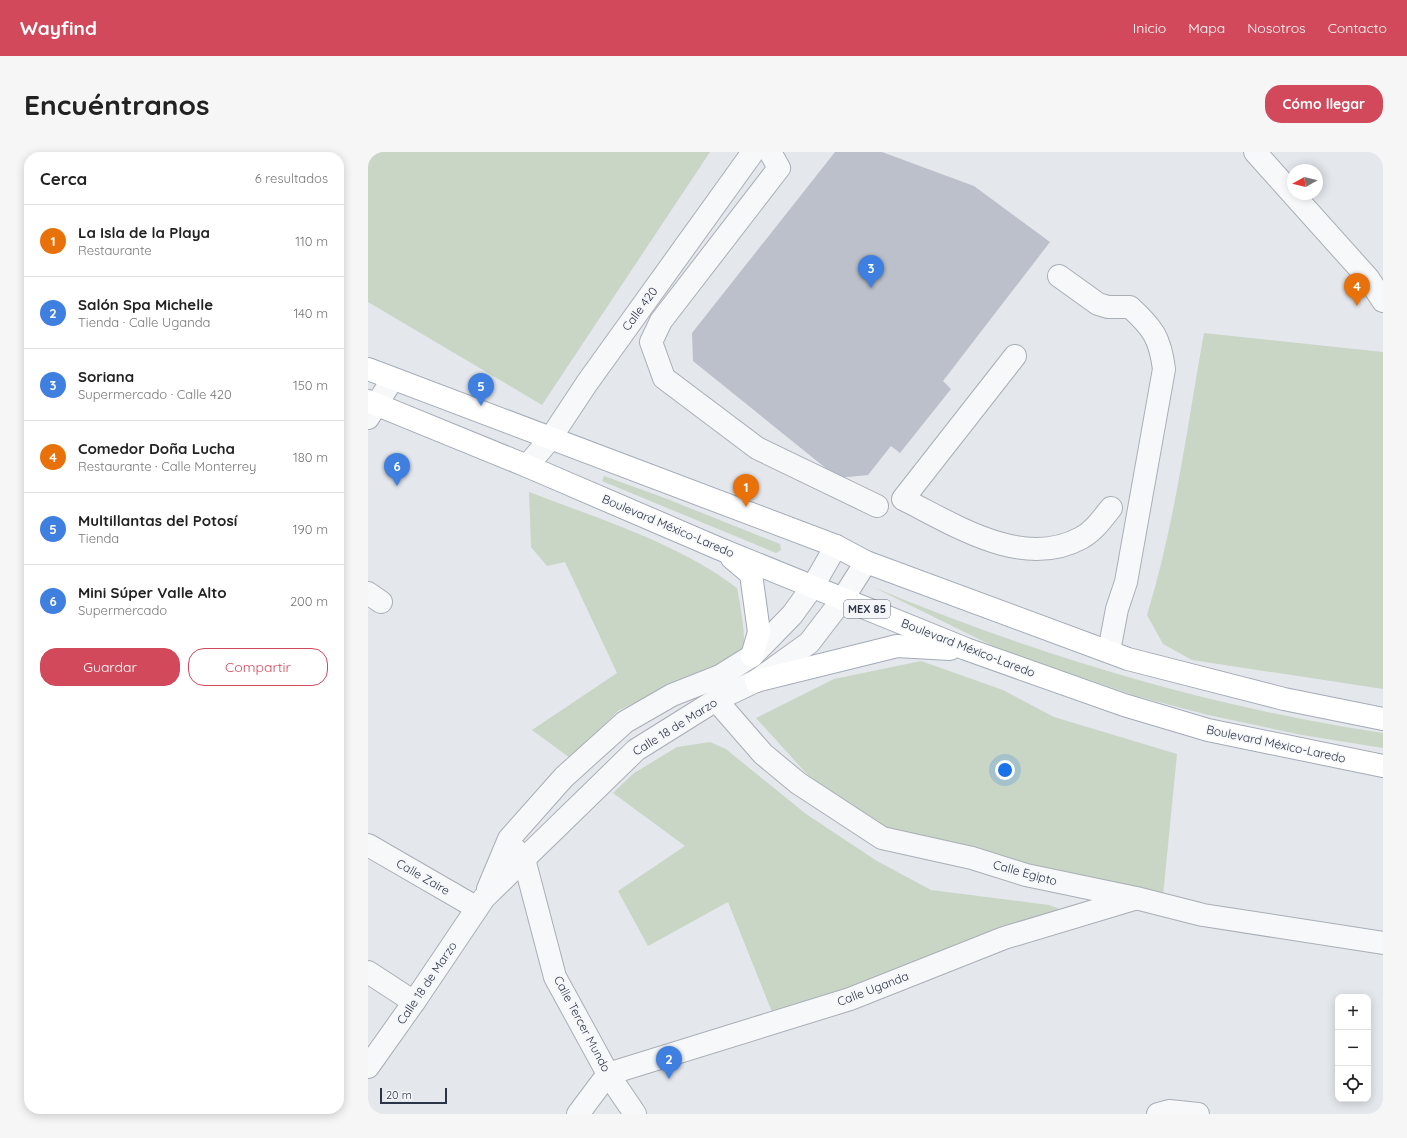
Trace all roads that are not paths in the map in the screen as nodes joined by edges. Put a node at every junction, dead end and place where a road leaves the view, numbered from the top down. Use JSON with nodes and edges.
{"nodes":[{"id":1,"x":753,"y":152,"type":"edge"},
{"id":2,"x":770,"y":152,"type":"edge"},
{"id":3,"x":1255,"y":152,"type":"edge"},
{"id":4,"x":1058,"y":276,"type":"dead end"},
{"id":5,"x":1383,"y":301,"type":"edge"},
{"id":6,"x":1015,"y":356,"type":"dead end"},
{"id":7,"x":368,"y":369,"type":"edge"},
{"id":8,"x":392,"y":380,"type":"junction"},
{"id":9,"x":371,"y":408,"type":"edge"},
{"id":10,"x":550,"y":439,"type":"junction"},
{"id":11,"x":527,"y":466,"type":"junction"},
{"id":12,"x":877,"y":506,"type":"dead end"},
{"id":13,"x":1111,"y":508,"type":"dead end"},
{"id":14,"x":836,"y":546,"type":"junction"},
{"id":15,"x":720,"y":549,"type":"junction"},
{"id":16,"x":866,"y":562,"type":"junction"},
{"id":17,"x":813,"y":586,"type":"junction"},
{"id":18,"x":842,"y":600,"type":"junction"},
{"id":19,"x":966,"y":649,"type":"junction"},
{"id":20,"x":1109,"y":651,"type":"junction"},
{"id":21,"x":752,"y":656,"type":"junction"},
{"id":22,"x":756,"y":681,"type":"junction"},
{"id":23,"x":716,"y":700,"type":"junction"},
{"id":24,"x":1383,"y":719,"type":"edge"},
{"id":25,"x":1383,"y":766,"type":"edge"},
{"id":26,"x":509,"y":839,"type":"junction"},
{"id":27,"x":368,"y":845,"type":"edge"},
{"id":28,"x":524,"y":859,"type":"junction"},
{"id":29,"x":1136,"y":898,"type":"junction"},
{"id":30,"x":481,"y":903,"type":"junction"},
{"id":31,"x":1383,"y":943,"type":"edge"},
{"id":32,"x":368,"y":972,"type":"edge"},
{"id":33,"x":414,"y":1002,"type":"junction"},
{"id":34,"x":368,"y":1067,"type":"edge"},
{"id":35,"x":608,"y":1074,"type":"junction"},
{"id":36,"x":578,"y":1114,"type":"edge"},
{"id":37,"x":635,"y":1114,"type":"edge"},
{"id":38,"x":1158,"y":1114,"type":"edge"},
{"id":39,"x":1198,"y":1114,"type":"edge"}],
"edges":[{"from":1,"to":10,"type":"street","name":"Calle 420"},
{"from":2,"to":12,"type":"street"},
{"from":3,"to":5,"type":"street"},
{"from":4,"to":20,"type":"street"},
{"from":6,"to":13,"type":"street"},
{"from":7,"to":8,"type":"main road"},
{"from":8,"to":9,"type":"street"},
{"from":8,"to":10,"type":"main road"},
{"from":9,"to":11,"type":"main road","name":"Boulevard México-Laredo","number":"MEX 85"},
{"from":10,"to":11,"type":"street","name":"Calle 420"},
{"from":10,"to":14,"type":"main road"},
{"from":11,"to":15,"type":"main road","name":"Boulevard México-Laredo","number":"MEX 85"},
{"from":14,"to":16,"type":"main road"},
{"from":14,"to":17,"type":"street","name":"Calle 18 de Marzo"},
{"from":15,"to":17,"type":"main road","name":"Boulevard México-Laredo","number":"MEX 85"},
{"from":15,"to":21,"type":"main road"},
{"from":16,"to":18,"type":"street","name":"Calle 18 de Marzo"},
{"from":16,"to":20,"type":"main road"},
{"from":17,"to":18,"type":"main road","name":"Boulevard México-Laredo","number":"MEX 85"},
{"from":17,"to":21,"type":"street","name":"Calle 18 de Marzo"},
{"from":18,"to":19,"type":"main road","name":"Boulevard México-Laredo","number":"MEX 85"},
{"from":18,"to":22,"type":"street","name":"Calle 18 de Marzo"},
{"from":19,"to":22,"type":"main road"},
{"from":19,"to":25,"type":"main road","name":"Boulevard México-Laredo","number":"MEX 85"},
{"from":20,"to":24,"type":"main road"},
{"from":21,"to":26,"type":"street","name":"Calle 18 de Marzo"},
{"from":22,"to":23,"type":"street","name":"Calle 18 de Marzo"},
{"from":23,"to":28,"type":"street","name":"Calle 18 de Marzo"},
{"from":23,"to":29,"type":"street","name":"Calle Egipto"},
{"from":26,"to":28,"type":"street","name":"Calle Tercer Mundo"},
{"from":26,"to":30,"type":"street","name":"Calle 18 de Marzo"},
{"from":27,"to":30,"type":"street","name":"Calle Zaire"},
{"from":28,"to":30,"type":"street","name":"Calle 18 de Marzo"},
{"from":28,"to":35,"type":"street","name":"Calle Tercer Mundo"},
{"from":29,"to":31,"type":"street","name":"Calle Egipto"},
{"from":29,"to":35,"type":"street","name":"Calle Uganda"},
{"from":30,"to":33,"type":"street","name":"Calle 18 de Marzo"},
{"from":32,"to":33,"type":"street"},
{"from":33,"to":34,"type":"street","name":"Calle 18 de Marzo"},
{"from":35,"to":36,"type":"street"},
{"from":35,"to":37,"type":"street","name":"Calle Tercer Mundo"},
{"from":38,"to":39,"type":"street"}]}
